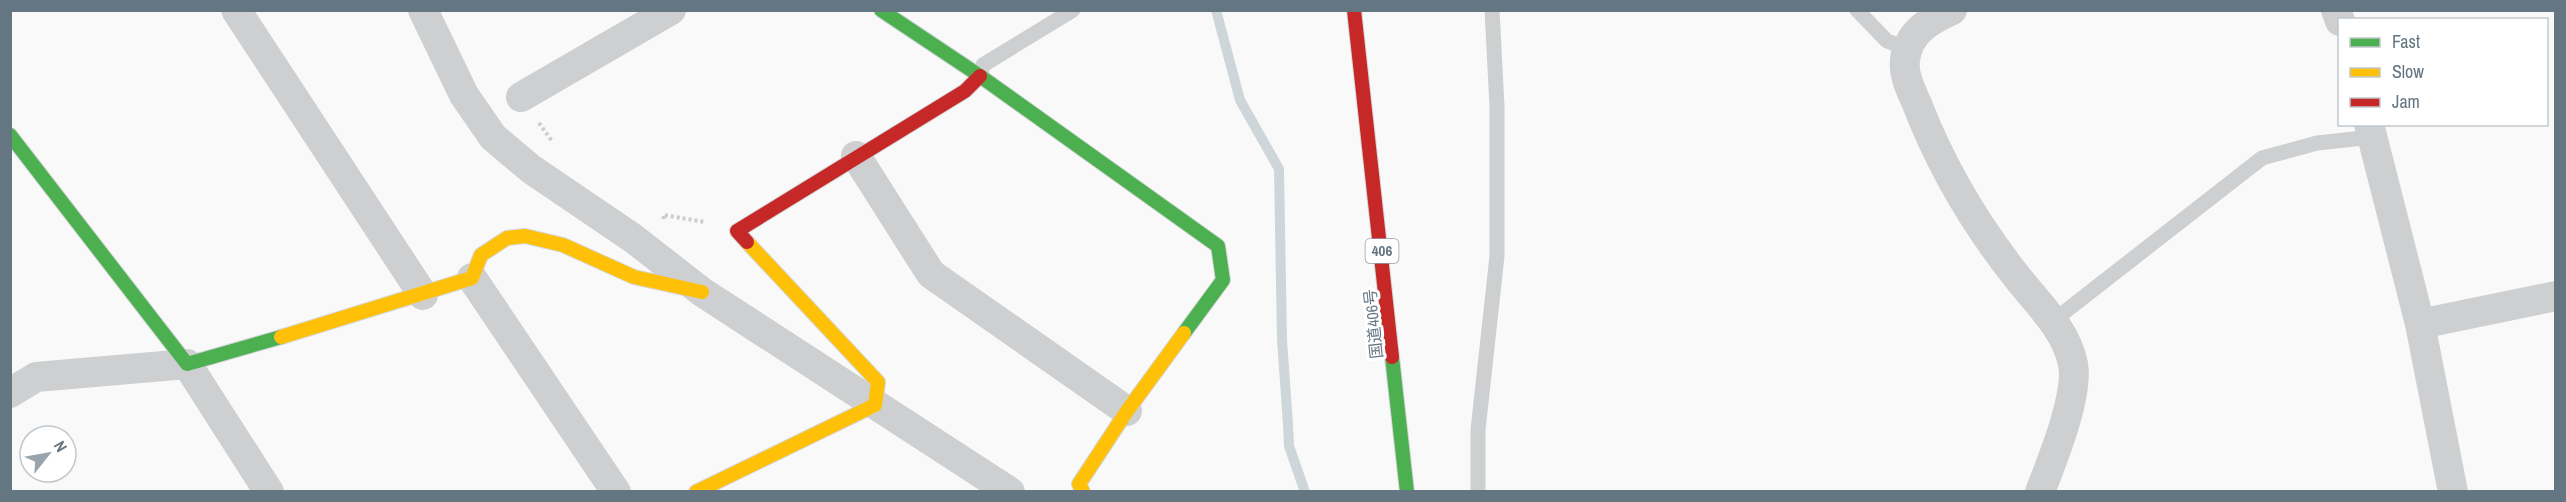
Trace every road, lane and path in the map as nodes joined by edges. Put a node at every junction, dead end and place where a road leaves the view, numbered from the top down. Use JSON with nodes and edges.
{"nodes":[{"id":1,"x":236,"y":10,"type":"edge"},
{"id":2,"x":423,"y":10,"type":"edge"},
{"id":3,"x":671,"y":10,"type":"edge"},
{"id":4,"x":881,"y":10,"type":"edge"},
{"id":5,"x":1074,"y":10,"type":"edge"},
{"id":6,"x":1354,"y":10,"type":"edge"},
{"id":7,"x":1492,"y":10,"type":"edge"},
{"id":8,"x":1857,"y":10,"type":"edge"},
{"id":9,"x":1952,"y":10,"type":"edge"},
{"id":10,"x":1909,"y":49,"type":"junction"},
{"id":11,"x":980,"y":76,"type":"junction"},
{"id":12,"x":521,"y":98,"type":"dead end"},
{"id":13,"x":2371,"y":131,"type":"edge"},
{"id":14,"x":10,"y":135,"type":"edge"},
{"id":15,"x":856,"y":156,"type":"junction"},
{"id":16,"x":472,"y":278,"type":"junction"},
{"id":17,"x":702,"y":292,"type":"junction"},
{"id":18,"x":423,"y":295,"type":"junction"},
{"id":19,"x":2556,"y":296,"type":"edge"},
{"id":20,"x":2053,"y":321,"type":"junction"},
{"id":21,"x":2420,"y":324,"type":"junction"},
{"id":22,"x":187,"y":364,"type":"junction"},
{"id":23,"x":11,"y":391,"type":"edge"},
{"id":24,"x":875,"y":405,"type":"junction"},
{"id":25,"x":1127,"y":411,"type":"junction"},
{"id":26,"x":269,"y":492,"type":"edge"},
{"id":27,"x":616,"y":492,"type":"edge"},
{"id":28,"x":696,"y":492,"type":"edge"},
{"id":29,"x":1010,"y":492,"type":"edge"},
{"id":30,"x":1083,"y":492,"type":"edge"},
{"id":31,"x":1407,"y":492,"type":"edge"},
{"id":32,"x":1478,"y":492,"type":"edge"},
{"id":33,"x":2040,"y":492,"type":"edge"},
{"id":34,"x":2452,"y":492,"type":"edge"}],
"edges":[{"from":1,"to":18,"type":"street"},
{"from":2,"to":17,"type":"street"},
{"from":3,"to":12,"type":"street"},
{"from":4,"to":11,"type":"main road"},
{"from":5,"to":11,"type":"lane"},
{"from":6,"to":31,"type":"main road","name":"国道406号","number":"406"},
{"from":7,"to":32,"type":"lane"},
{"from":8,"to":10,"type":"lane"},
{"from":9,"to":10,"type":"street"},
{"from":10,"to":20,"type":"street"},
{"from":11,"to":15,"type":"main road"},
{"from":11,"to":25,"type":"main road"},
{"from":13,"to":20,"type":"lane"},
{"from":13,"to":21,"type":"street"},
{"from":14,"to":22,"type":"main road"},
{"from":15,"to":24,"type":"main road"},
{"from":15,"to":25,"type":"street"},
{"from":16,"to":17,"type":"main road"},
{"from":16,"to":18,"type":"main road"},
{"from":16,"to":27,"type":"street"},
{"from":17,"to":24,"type":"street"},
{"from":18,"to":22,"type":"main road"},
{"from":19,"to":21,"type":"street"},
{"from":20,"to":33,"type":"street"},
{"from":21,"to":34,"type":"street"},
{"from":22,"to":23,"type":"street"},
{"from":22,"to":26,"type":"street"},
{"from":24,"to":28,"type":"main road"},
{"from":24,"to":29,"type":"street"},
{"from":25,"to":30,"type":"main road"}]}
